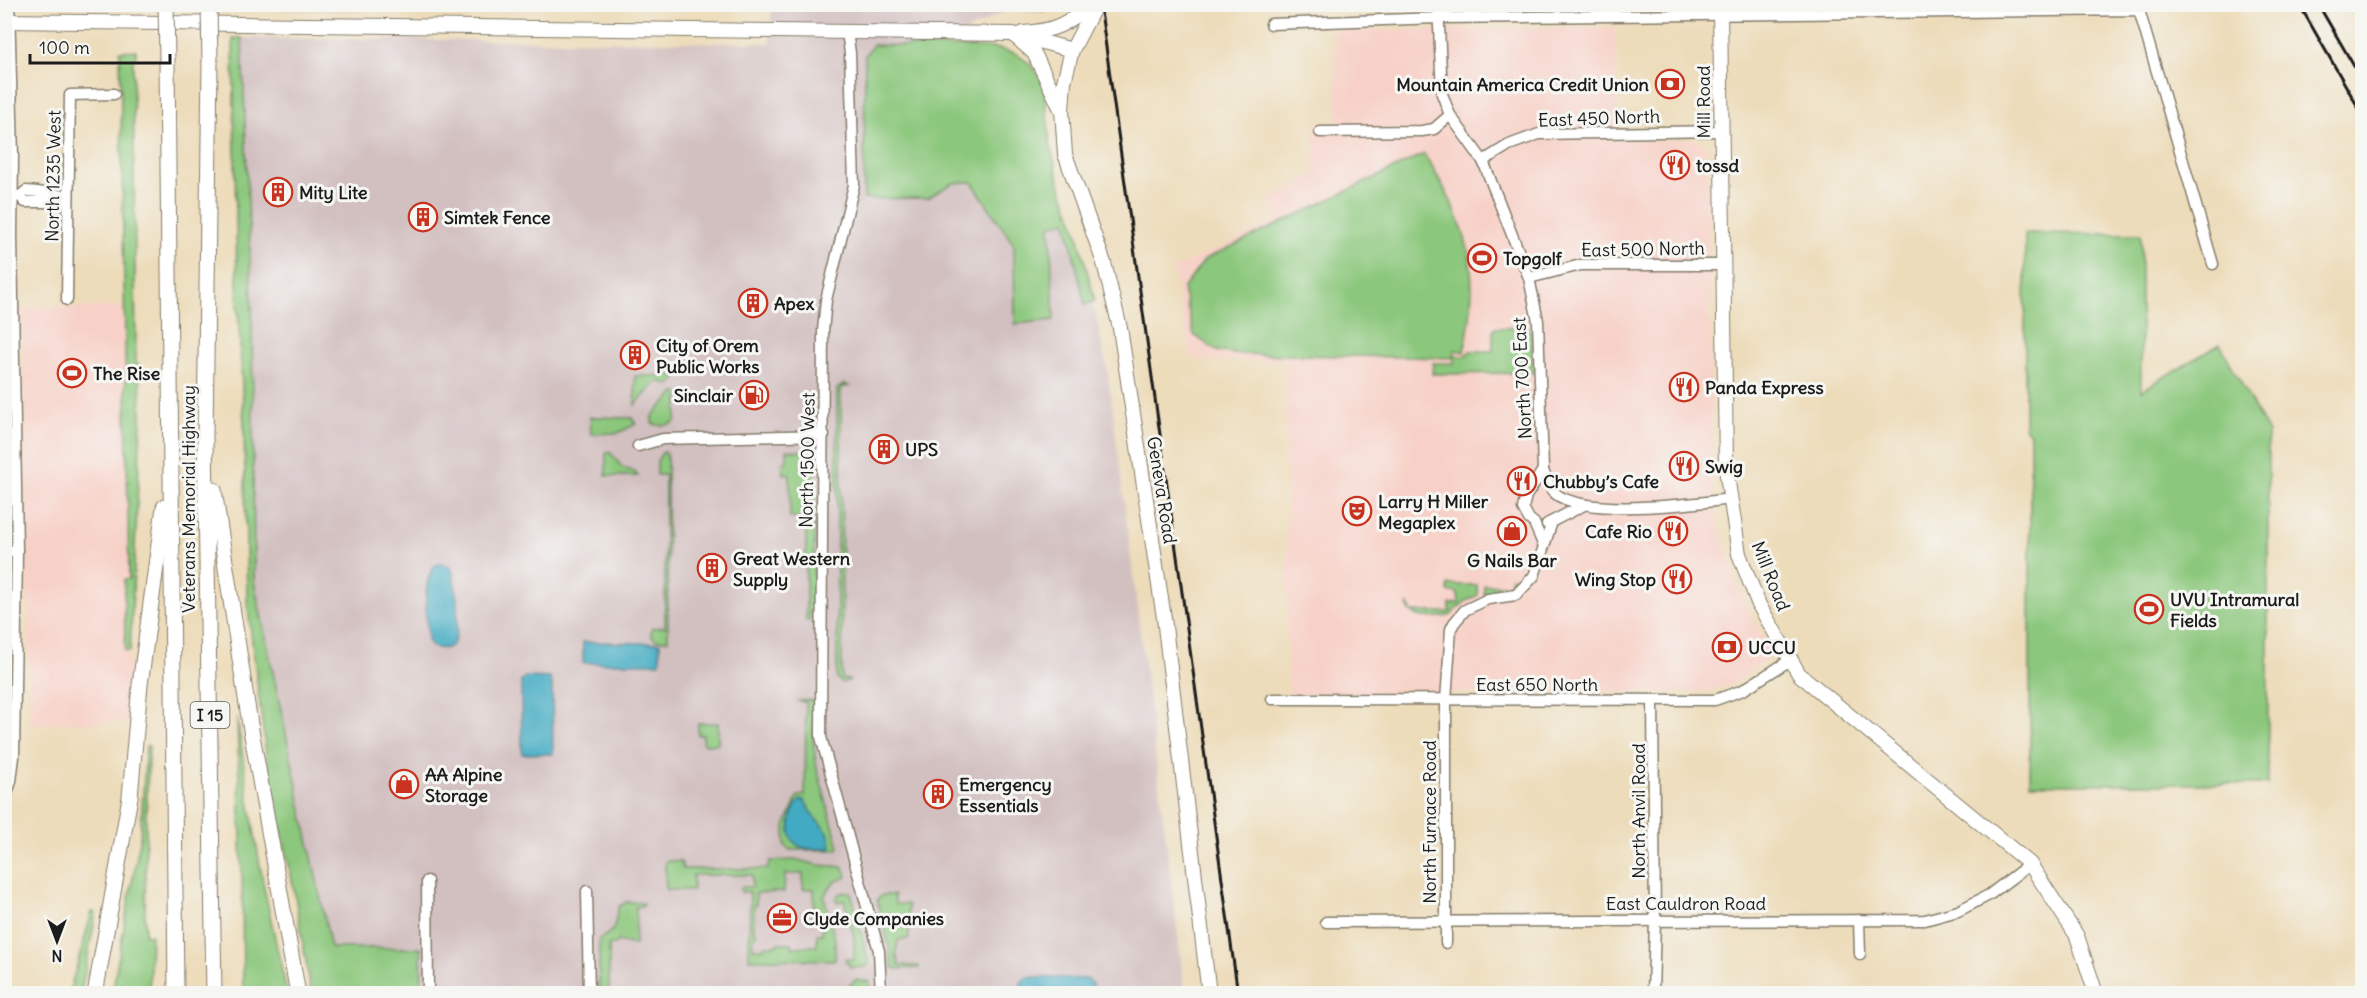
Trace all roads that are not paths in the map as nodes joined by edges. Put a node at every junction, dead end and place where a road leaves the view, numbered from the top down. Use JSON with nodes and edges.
{"nodes":[{"id":1,"x":9,"y":4,"type":"edge"},
{"id":2,"x":166,"y":4,"type":"edge"},
{"id":3,"x":209,"y":4,"type":"edge"},
{"id":4,"x":1090,"y":4,"type":"edge"},
{"id":5,"x":1096,"y":4,"type":"edge"},
{"id":6,"x":1438,"y":4,"type":"edge"},
{"id":7,"x":1720,"y":10,"type":"edge"},
{"id":8,"x":1439,"y":18,"type":"junction"},
{"id":9,"x":7,"y":21,"type":"edge"},
{"id":10,"x":1271,"y":24,"type":"dead end"},
{"id":11,"x":847,"y":32,"type":"junction"},
{"id":12,"x":1013,"y":34,"type":"junction"},
{"id":13,"x":1072,"y":50,"type":"junction"},
{"id":14,"x":114,"y":94,"type":"dead end"},
{"id":15,"x":1062,"y":110,"type":"junction"},
{"id":16,"x":1450,"y":115,"type":"junction"},
{"id":17,"x":1721,"y":131,"type":"junction"},
{"id":18,"x":1320,"y":132,"type":"dead end"},
{"id":19,"x":1484,"y":161,"type":"junction"},
{"id":20,"x":16,"y":196,"type":"junction"},
{"id":21,"x":68,"y":196,"type":"junction"},
{"id":22,"x":8,"y":234,"type":"edge"},
{"id":23,"x":2213,"y":264,"type":"dead end"},
{"id":24,"x":1723,"y":265,"type":"junction"},
{"id":25,"x":1529,"y":278,"type":"junction"},
{"id":26,"x":68,"y":300,"type":"dead end"},
{"id":27,"x":824,"y":435,"type":"junction"},
{"id":28,"x":205,"y":437,"type":"junction"},
{"id":29,"x":638,"y":446,"type":"dead end"},
{"id":30,"x":172,"y":454,"type":"junction"},
{"id":31,"x":1543,"y":470,"type":"junction"},
{"id":32,"x":10,"y":477,"type":"edge"},
{"id":33,"x":1555,"y":493,"type":"junction"},
{"id":34,"x":1527,"y":496,"type":"junction"},
{"id":35,"x":1730,"y":499,"type":"junction"},
{"id":36,"x":1584,"y":505,"type":"junction"},
{"id":37,"x":1555,"y":520,"type":"junction"},
{"id":38,"x":1534,"y":523,"type":"junction"},
{"id":39,"x":1543,"y":544,"type":"junction"},
{"id":40,"x":4,"y":551,"type":"edge"},
{"id":41,"x":17,"y":551,"type":"junction"},
{"id":42,"x":4,"y":608,"type":"edge"},
{"id":43,"x":16,"y":608,"type":"junction"},
{"id":44,"x":1791,"y":659,"type":"junction"},
{"id":45,"x":1272,"y":699,"type":"dead end"},
{"id":46,"x":1446,"y":700,"type":"junction"},
{"id":47,"x":1653,"y":701,"type":"junction"},
{"id":48,"x":10,"y":709,"type":"edge"},
{"id":49,"x":4,"y":803,"type":"edge"},
{"id":50,"x":2030,"y":864,"type":"junction"},
{"id":51,"x":427,"y":881,"type":"dead end"},
{"id":52,"x":587,"y":891,"type":"dead end"},
{"id":53,"x":110,"y":913,"type":"junction"},
{"id":54,"x":1446,"y":920,"type":"junction"},
{"id":55,"x":1655,"y":920,"type":"junction"},
{"id":56,"x":1859,"y":920,"type":"junction"},
{"id":57,"x":1326,"y":922,"type":"dead end"},
{"id":58,"x":1446,"y":943,"type":"dead end"},
{"id":59,"x":1860,"y":954,"type":"dead end"},
{"id":60,"x":296,"y":988,"type":"edge"},
{"id":61,"x":95,"y":993,"type":"edge"},
{"id":62,"x":103,"y":993,"type":"edge"},
{"id":63,"x":176,"y":993,"type":"edge"},
{"id":64,"x":214,"y":993,"type":"edge"},
{"id":65,"x":429,"y":993,"type":"edge"},
{"id":66,"x":589,"y":993,"type":"edge"},
{"id":67,"x":881,"y":993,"type":"edge"},
{"id":68,"x":1209,"y":993,"type":"edge"},
{"id":69,"x":1653,"y":993,"type":"edge"},
{"id":70,"x":2096,"y":993,"type":"edge"}],
"edges":[{"from":1,"to":9,"type":"street"},
{"from":2,"to":30,"type":"highway","name":"Veterans Memorial Highway","number":"I 15","bridge":true},
{"from":3,"to":28,"type":"highway","name":"Veterans Memorial Highway","number":"I 15","bridge":true},
{"from":4,"to":12,"type":"main road"},
{"from":5,"to":13,"type":"main road","name":"Geneva Road"},
{"from":6,"to":8,"type":"street","name":"North 700 East"},
{"from":7,"to":8,"type":"street"},
{"from":7,"to":17,"type":"main road","name":"Mill Road"},
{"from":7,"to":23,"type":"street"},
{"from":8,"to":10,"type":"street"},
{"from":8,"to":16,"type":"street","name":"North 700 East"},
{"from":9,"to":11,"type":"main road"},
{"from":9,"to":20,"type":"street"},
{"from":11,"to":12,"type":"main road"},
{"from":11,"to":27,"type":"street","name":"North 1500 West"},
{"from":12,"to":13,"type":"main road"},
{"from":12,"to":15,"type":"main road"},
{"from":13,"to":15,"type":"main road","name":"Geneva Road"},
{"from":14,"to":21,"type":"street","name":"North 1235 West"},
{"from":15,"to":68,"type":"main road","name":"Geneva Road"},
{"from":16,"to":18,"type":"street"},
{"from":16,"to":19,"type":"street","name":"North 700 East"},
{"from":17,"to":19,"type":"street","name":"East 450 North"},
{"from":17,"to":24,"type":"main road","name":"Mill Road"},
{"from":19,"to":25,"type":"street","name":"North 700 East"},
{"from":20,"to":21,"type":"street"},
{"from":20,"to":22,"type":"street"},
{"from":21,"to":26,"type":"street","name":"North 1235 West"},
{"from":22,"to":32,"type":"street"},
{"from":24,"to":25,"type":"street","name":"East 500 North"},
{"from":24,"to":35,"type":"main road","name":"Mill Road"},
{"from":25,"to":31,"type":"street","name":"North 700 East"},
{"from":27,"to":29,"type":"street"},
{"from":27,"to":67,"type":"street","name":"North 1500 West"},
{"from":28,"to":60,"type":"highway"},
{"from":28,"to":64,"type":"highway","name":"Veterans Memorial Highway","number":"I 15"},
{"from":30,"to":53,"type":"highway"},
{"from":30,"to":63,"type":"highway","name":"Veterans Memorial Highway","number":"I 15"},
{"from":31,"to":33,"type":"street"},
{"from":31,"to":34,"type":"street"},
{"from":32,"to":41,"type":"street"},
{"from":33,"to":34,"type":"street"},
{"from":33,"to":36,"type":"street"},
{"from":33,"to":37,"type":"street"},
{"from":34,"to":38,"type":"street"},
{"from":35,"to":36,"type":"street"},
{"from":35,"to":44,"type":"main road","name":"Mill Road"},
{"from":36,"to":37,"type":"street"},
{"from":37,"to":38,"type":"street"},
{"from":37,"to":39,"type":"street"},
{"from":38,"to":39,"type":"street"},
{"from":39,"to":46,"type":"street"},
{"from":40,"to":41,"type":"street"},
{"from":41,"to":43,"type":"street"},
{"from":42,"to":43,"type":"street"},
{"from":43,"to":48,"type":"street"},
{"from":44,"to":47,"type":"street","name":"East 650 North"},
{"from":44,"to":50,"type":"main road","name":"Mill Road"},
{"from":45,"to":46,"type":"street","name":"East 650 North"},
{"from":46,"to":47,"type":"street","name":"East 650 North"},
{"from":46,"to":54,"type":"street","name":"North Furnace Road"},
{"from":47,"to":55,"type":"street","name":"North Anvil Road"},
{"from":48,"to":49,"type":"street"},
{"from":50,"to":56,"type":"street","name":"East Cauldron Road"},
{"from":50,"to":70,"type":"main road","name":"Mill Road"},
{"from":51,"to":65,"type":"street"},
{"from":52,"to":66,"type":"street"},
{"from":53,"to":61,"type":"highway"},
{"from":53,"to":62,"type":"highway"},
{"from":54,"to":55,"type":"street","name":"East Cauldron Road"},
{"from":54,"to":57,"type":"street","name":"East Cauldron Road"},
{"from":54,"to":58,"type":"street","name":"North Furnace Road"},
{"from":55,"to":56,"type":"street","name":"East Cauldron Road"},
{"from":55,"to":69,"type":"street","name":"North Anvil Road"},
{"from":56,"to":59,"type":"street"}]}
